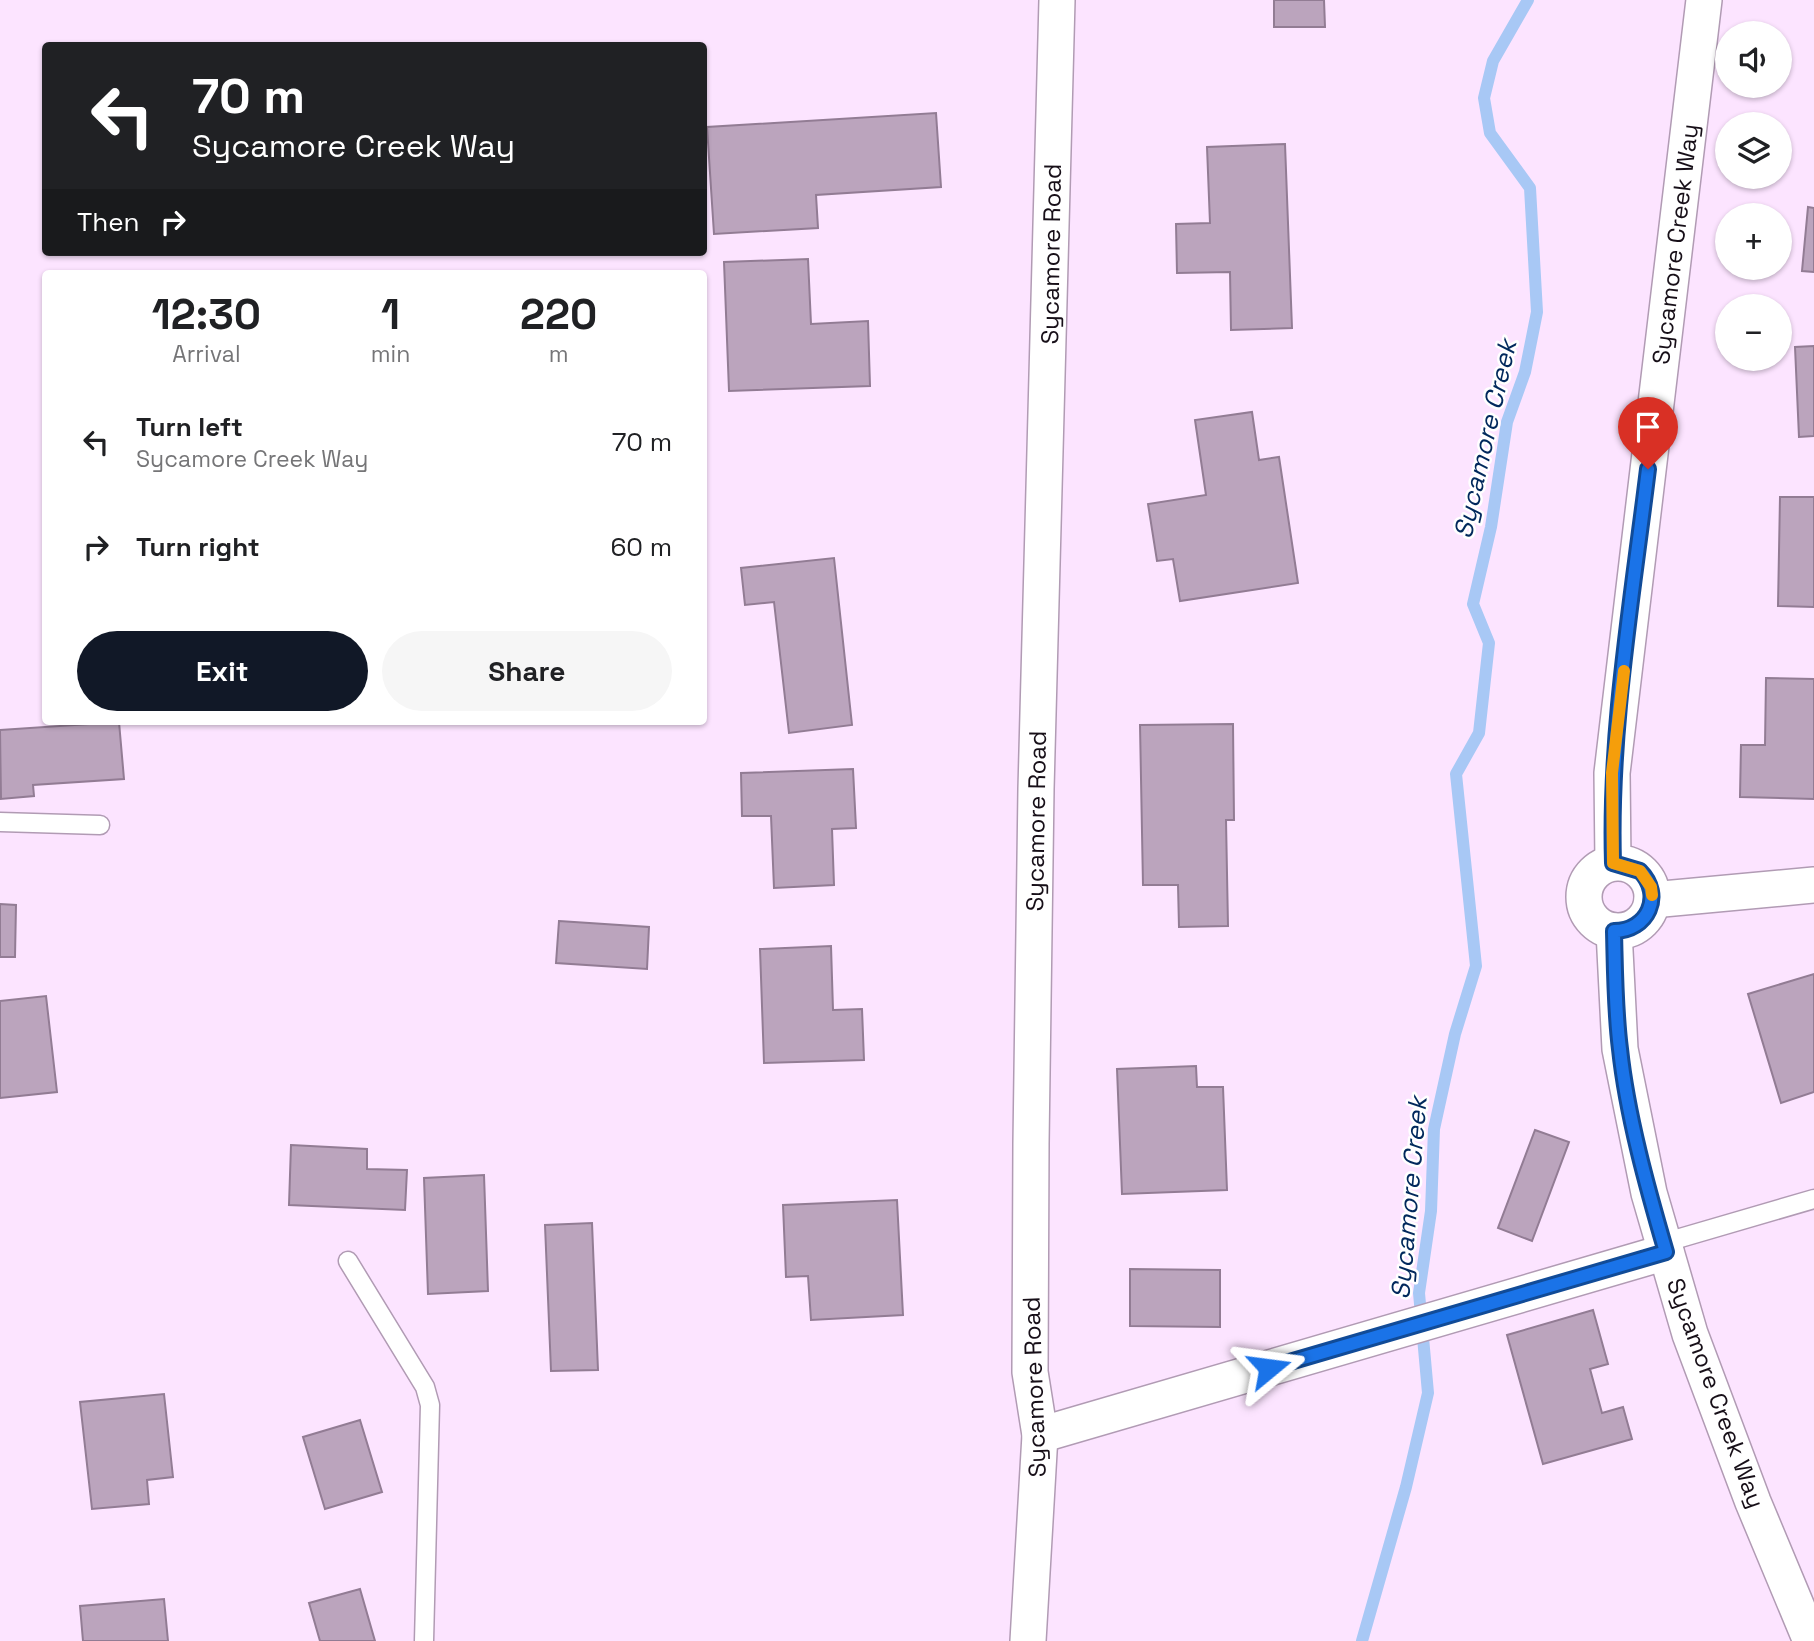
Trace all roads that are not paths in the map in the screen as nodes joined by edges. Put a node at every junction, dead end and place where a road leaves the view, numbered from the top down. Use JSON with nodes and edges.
{"nodes":[{"id":1,"x":1057,"y":0,"type":"edge"},
{"id":2,"x":1704,"y":0,"type":"edge"},
{"id":3,"x":0,"y":822,"type":"edge"},
{"id":4,"x":100,"y":825,"type":"dead end"},
{"id":5,"x":1613,"y":863,"type":"junction"},
{"id":6,"x":1814,"y":885,"type":"edge"},
{"id":7,"x":1652,"y":900,"type":"junction"},
{"id":8,"x":1614,"y":931,"type":"junction"},
{"id":9,"x":1814,"y":1199,"type":"edge"},
{"id":10,"x":1665,"y":1247,"type":"junction"},
{"id":11,"x":348,"y":1261,"type":"dead end"},
{"id":12,"x":1040,"y":1435,"type":"junction"},
{"id":13,"x":424,"y":1641,"type":"edge"},
{"id":14,"x":1028,"y":1641,"type":"edge"},
{"id":15,"x":1811,"y":1641,"type":"edge"}],
"edges":[{"from":1,"to":12,"type":"street","name":"Sycamore Road"},
{"from":2,"to":5,"type":"street","name":"Sycamore Creek Way"},
{"from":3,"to":4,"type":"lane"},
{"from":5,"to":7,"type":"street"},
{"from":5,"to":8,"type":"street"},
{"from":6,"to":7,"type":"street"},
{"from":7,"to":8,"type":"street"},
{"from":8,"to":10,"type":"street","name":"Sycamore Creek Way"},
{"from":9,"to":10,"type":"lane"},
{"from":10,"to":12,"type":"street"},
{"from":10,"to":15,"type":"street","name":"Sycamore Creek Way"},
{"from":11,"to":13,"type":"lane"},
{"from":12,"to":14,"type":"street","name":"Sycamore Road"}]}
